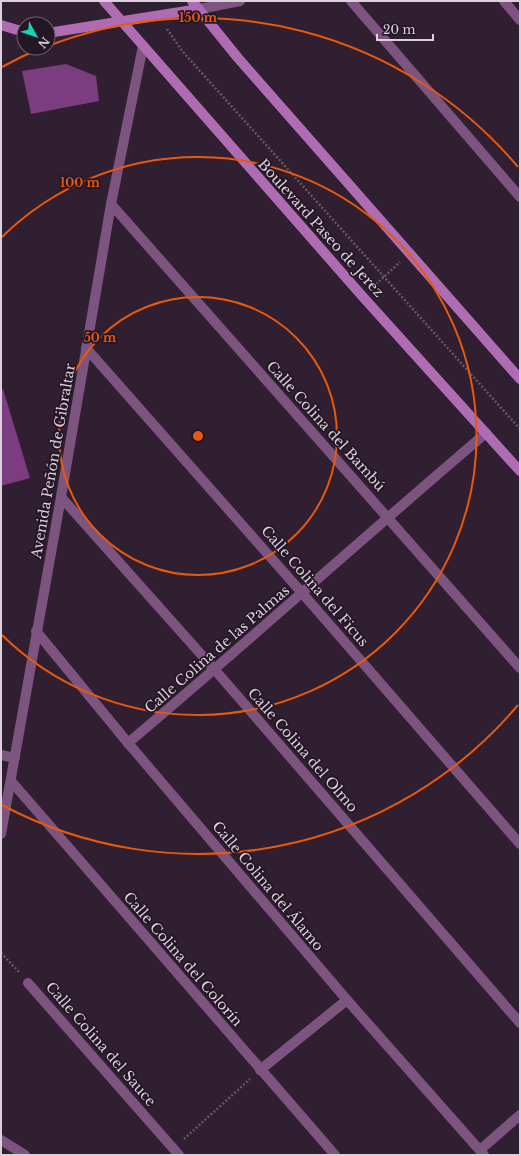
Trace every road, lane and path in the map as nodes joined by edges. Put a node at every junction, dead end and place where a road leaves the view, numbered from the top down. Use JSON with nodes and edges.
{"nodes":[{"id":1,"x":104,"y":1,"type":"edge"},
{"id":2,"x":192,"y":1,"type":"edge"},
{"id":3,"x":240,"y":1,"type":"edge"},
{"id":4,"x":351,"y":1,"type":"edge"},
{"id":5,"x":504,"y":1,"type":"edge"},
{"id":6,"x":199,"y":9,"type":"junction"},
{"id":7,"x":157,"y":15,"type":"junction"},
{"id":8,"x":520,"y":20,"type":"edge"},
{"id":9,"x":121,"y":22,"type":"junction"},
{"id":10,"x":1,"y":25,"type":"edge"},
{"id":11,"x":16,"y":30,"type":"edge"},
{"id":12,"x":56,"y":32,"type":"edge"},
{"id":13,"x":142,"y":46,"type":"junction"},
{"id":14,"x":520,"y":198,"type":"edge"},
{"id":15,"x":111,"y":204,"type":"junction"},
{"id":16,"x":409,"y":254,"type":"junction"},
{"id":17,"x":384,"y":277,"type":"junction"},
{"id":18,"x":363,"y":297,"type":"junction"},
{"id":19,"x":86,"y":348,"type":"junction"},
{"id":20,"x":520,"y":379,"type":"edge"},
{"id":21,"x":520,"y":429,"type":"edge"},
{"id":22,"x":486,"y":433,"type":"junction"},
{"id":23,"x":520,"y":472,"type":"edge"},
{"id":24,"x":61,"y":497,"type":"junction"},
{"id":25,"x":388,"y":516,"type":"junction"},
{"id":26,"x":303,"y":594,"type":"junction"},
{"id":27,"x":36,"y":632,"type":"junction"},
{"id":28,"x":520,"y":668,"type":"edge"},
{"id":29,"x":215,"y":670,"type":"junction"},
{"id":30,"x":128,"y":744,"type":"junction"},
{"id":31,"x":1,"y":755,"type":"edge"},
{"id":32,"x":15,"y":758,"type":"junction"},
{"id":33,"x":11,"y":781,"type":"junction"},
{"id":34,"x":1,"y":834,"type":"edge"},
{"id":35,"x":520,"y":844,"type":"edge"},
{"id":36,"x":1,"y":953,"type":"edge"},
{"id":37,"x":28,"y":983,"type":"joint"},
{"id":38,"x":347,"y":1000,"type":"junction"},
{"id":39,"x":520,"y":1023,"type":"edge"},
{"id":40,"x":260,"y":1070,"type":"junction"},
{"id":41,"x":520,"y":1115,"type":"edge"},
{"id":42,"x":1,"y":1140,"type":"edge"},
{"id":43,"x":176,"y":1152,"type":"edge"},
{"id":44,"x":482,"y":1153,"type":"edge"},
{"id":45,"x":25,"y":1155,"type":"edge"},
{"id":46,"x":335,"y":1155,"type":"edge"}],
"edges":[{"from":1,"to":9,"type":"main road","name":"Boulevard Paseo de Jerez"},
{"from":2,"to":6,"type":"main road"},
{"from":3,"to":6,"type":"street"},
{"from":4,"to":14,"type":"street"},
{"from":5,"to":8,"type":"street"},
{"from":6,"to":7,"type":"main road"},
{"from":6,"to":16,"type":"main road"},
{"from":7,"to":9,"type":"main road"},
{"from":7,"to":17,"type":"path"},
{"from":9,"to":12,"type":"main road"},
{"from":9,"to":13,"type":"main road","name":"Boulevard Paseo de Jerez"},
{"from":10,"to":11,"type":"main road"},
{"from":13,"to":15,"type":"street","name":"Avenida Peñón de Gibraltar"},
{"from":13,"to":18,"type":"main road","name":"Boulevard Paseo de Jerez"},
{"from":15,"to":19,"type":"street","name":"Avenida Peñón de Gibraltar"},
{"from":15,"to":25,"type":"street","name":"Calle Colina del Bambú"},
{"from":16,"to":17,"type":"path"},
{"from":16,"to":20,"type":"main road"},
{"from":17,"to":18,"type":"path"},
{"from":17,"to":21,"type":"path"},
{"from":18,"to":22,"type":"main road","name":"Boulevard Paseo de Jerez"},
{"from":19,"to":24,"type":"street","name":"Avenida Peñón de Gibraltar"},
{"from":19,"to":26,"type":"street","name":"Calle Colina del Ficus"},
{"from":22,"to":23,"type":"main road","name":"Boulevard Paseo de Jerez"},
{"from":22,"to":25,"type":"street","name":"Calle Colina de las Palmas"},
{"from":24,"to":27,"type":"street","name":"Avenida Peñón de Gibraltar"},
{"from":24,"to":29,"type":"street","name":"Calle Colina del Olmo"},
{"from":25,"to":26,"type":"street","name":"Calle Colina de las Palmas"},
{"from":25,"to":28,"type":"street","name":"Calle Colina del Bambú"},
{"from":26,"to":29,"type":"street","name":"Calle Colina de las Palmas"},
{"from":26,"to":35,"type":"street","name":"Calle Colina del Ficus"},
{"from":27,"to":30,"type":"street","name":"Calle Colina del Álamo"},
{"from":27,"to":32,"type":"street","name":"Avenida Peñón de Gibraltar"},
{"from":29,"to":30,"type":"street","name":"Calle Colina de las Palmas"},
{"from":29,"to":39,"type":"street","name":"Calle Colina del Olmo"},
{"from":30,"to":38,"type":"street","name":"Calle Colina del Álamo"},
{"from":31,"to":32,"type":"street"},
{"from":32,"to":33,"type":"street","name":"Avenida Peñón de Gibraltar"},
{"from":33,"to":34,"type":"street","name":"Avenida Peñón de Gibraltar"},
{"from":33,"to":40,"type":"street","name":"Calle Colina del Colorín"},
{"from":36,"to":37,"type":"path","name":"Calle Colina del Sauce"},
{"from":37,"to":43,"type":"street","name":"Calle Colina del Sauce"},
{"from":38,"to":40,"type":"street"},
{"from":38,"to":44,"type":"street","name":"Calle Colina del Álamo"},
{"from":40,"to":43,"type":"path"},
{"from":40,"to":46,"type":"street","name":"Calle Colina del Colorín"},
{"from":41,"to":44,"type":"street"},
{"from":42,"to":45,"type":"street"}]}
